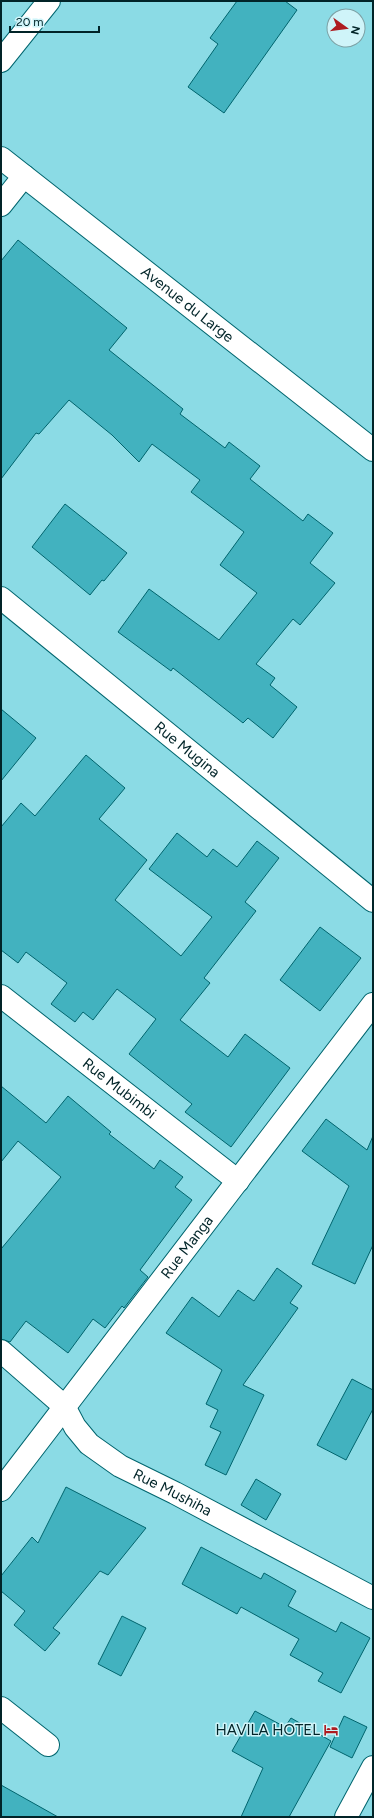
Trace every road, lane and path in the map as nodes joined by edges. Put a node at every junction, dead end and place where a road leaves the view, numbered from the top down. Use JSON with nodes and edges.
{"nodes":[{"id":1,"x":49,"y":1,"type":"edge"},
{"id":2,"x":1,"y":61,"type":"edge"},
{"id":3,"x":1,"y":158,"type":"edge"},
{"id":4,"x":24,"y":176,"type":"junction"},
{"id":5,"x":1,"y":205,"type":"edge"},
{"id":6,"x":373,"y":450,"type":"edge"},
{"id":7,"x":1,"y":598,"type":"edge"},
{"id":8,"x":373,"y":901,"type":"edge"},
{"id":9,"x":1,"y":996,"type":"edge"},
{"id":10,"x":373,"y":1004,"type":"edge"},
{"id":11,"x":238,"y":1180,"type":"junction"},
{"id":12,"x":1,"y":1352,"type":"edge"},
{"id":13,"x":64,"y":1406,"type":"junction"},
{"id":14,"x":1,"y":1490,"type":"edge"},
{"id":15,"x":373,"y":1598,"type":"edge"},
{"id":16,"x":1,"y":1708,"type":"edge"},
{"id":17,"x":48,"y":1745,"type":"dead end"},
{"id":18,"x":373,"y":1767,"type":"edge"},
{"id":19,"x":346,"y":1817,"type":"edge"}],
"edges":[{"from":1,"to":2,"type":"street"},
{"from":3,"to":4,"type":"street","name":"Avenue du Large"},
{"from":4,"to":5,"type":"street"},
{"from":4,"to":6,"type":"street","name":"Avenue du Large"},
{"from":7,"to":8,"type":"street","name":"Rue Mugina"},
{"from":9,"to":11,"type":"street","name":"Rue Mubimbi"},
{"from":10,"to":11,"type":"street","name":"Rue Manga"},
{"from":11,"to":13,"type":"street","name":"Rue Manga"},
{"from":12,"to":13,"type":"street","name":"Rue Mushiha"},
{"from":13,"to":14,"type":"street","name":"Rue Manga"},
{"from":13,"to":15,"type":"street","name":"Rue Mushiha"},
{"from":16,"to":17,"type":"street"},
{"from":18,"to":19,"type":"street"}]}
